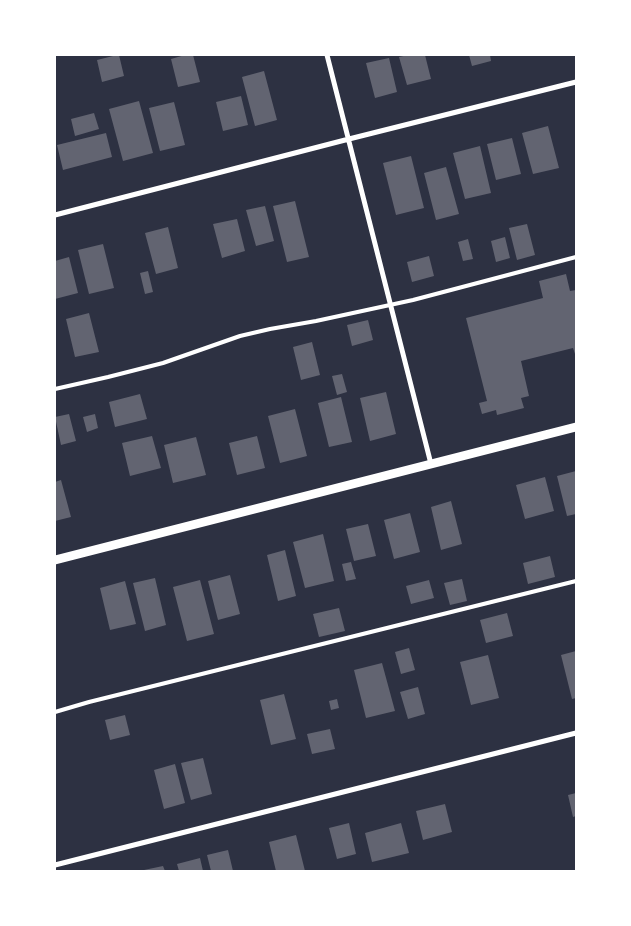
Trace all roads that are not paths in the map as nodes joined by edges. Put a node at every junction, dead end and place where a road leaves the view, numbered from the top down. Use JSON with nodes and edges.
{"nodes":[{"id":1,"x":327,"y":55,"type":"edge"},
{"id":2,"x":576,"y":82,"type":"edge"},
{"id":3,"x":349,"y":139,"type":"junction"},
{"id":4,"x":55,"y":215,"type":"edge"},
{"id":5,"x":576,"y":257,"type":"edge"},
{"id":6,"x":391,"y":305,"type":"junction"},
{"id":7,"x":55,"y":389,"type":"edge"},
{"id":8,"x":576,"y":427,"type":"edge"},
{"id":9,"x":431,"y":464,"type":"junction"},
{"id":10,"x":55,"y":560,"type":"edge"},
{"id":11,"x":576,"y":581,"type":"edge"},
{"id":12,"x":55,"y":712,"type":"edge"},
{"id":13,"x":576,"y":733,"type":"edge"},
{"id":14,"x":55,"y":865,"type":"edge"}],
"edges":[{"from":1,"to":3,"type":"street"},
{"from":2,"to":3,"type":"street"},
{"from":3,"to":4,"type":"street"},
{"from":3,"to":6,"type":"street"},
{"from":5,"to":6,"type":"lane"},
{"from":6,"to":7,"type":"lane"},
{"from":6,"to":9,"type":"street"},
{"from":8,"to":9,"type":"street"},
{"from":9,"to":10,"type":"street"},
{"from":11,"to":12,"type":"lane"},
{"from":13,"to":14,"type":"street"}]}
